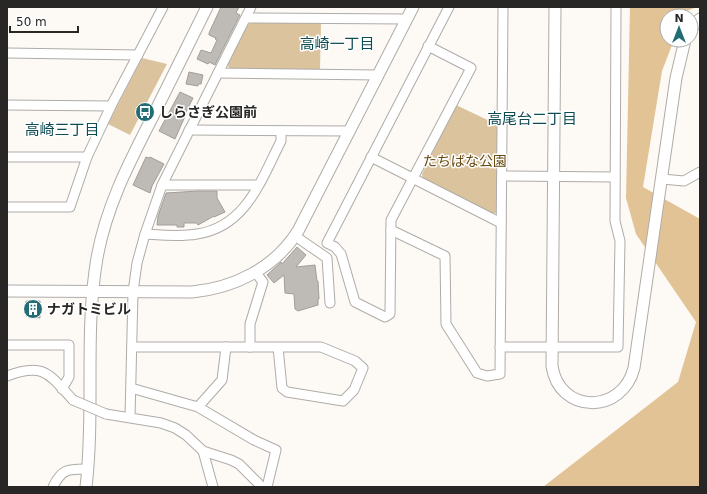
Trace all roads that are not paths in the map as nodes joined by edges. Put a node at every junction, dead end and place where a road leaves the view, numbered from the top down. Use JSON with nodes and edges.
{"nodes":[{"id":1,"x":162,"y":7,"type":"edge"},
{"id":2,"x":207,"y":7,"type":"edge"},
{"id":3,"x":251,"y":7,"type":"edge"},
{"id":4,"x":413,"y":7,"type":"edge"},
{"id":5,"x":449,"y":7,"type":"edge"},
{"id":6,"x":504,"y":7,"type":"edge"},
{"id":7,"x":555,"y":7,"type":"edge"},
{"id":8,"x":616,"y":7,"type":"edge"},
{"id":9,"x":246,"y":18,"type":"junction"},
{"id":10,"x":407,"y":19,"type":"junction"},
{"id":11,"x":428,"y":46,"type":"junction"},
{"id":12,"x":683,"y":48,"type":"edge"},
{"id":13,"x":7,"y":54,"type":"edge"},
{"id":14,"x":138,"y":55,"type":"junction"},
{"id":15,"x":218,"y":73,"type":"junction"},
{"id":16,"x":378,"y":76,"type":"junction"},
{"id":17,"x":7,"y":105,"type":"edge"},
{"id":18,"x":112,"y":106,"type":"junction"},
{"id":19,"x":189,"y":130,"type":"junction"},
{"id":20,"x":281,"y":131,"type":"junction"},
{"id":21,"x":350,"y":131,"type":"junction"},
{"id":22,"x":7,"y":157,"type":"edge"},
{"id":23,"x":87,"y":157,"type":"junction"},
{"id":24,"x":371,"y":157,"type":"junction"},
{"id":25,"x":700,"y":172,"type":"edge"},
{"id":26,"x":502,"y":176,"type":"junction"},
{"id":27,"x":554,"y":176,"type":"junction"},
{"id":28,"x":615,"y":177,"type":"junction"},
{"id":29,"x":413,"y":179,"type":"junction"},
{"id":30,"x":662,"y":179,"type":"junction"},
{"id":31,"x":162,"y":185,"type":"junction"},
{"id":32,"x":258,"y":185,"type":"junction"},
{"id":33,"x":7,"y":207,"type":"edge"},
{"id":34,"x":501,"y":224,"type":"junction"},
{"id":35,"x":391,"y":230,"type":"junction"},
{"id":36,"x":145,"y":234,"type":"junction"},
{"id":37,"x":295,"y":236,"type":"junction"},
{"id":38,"x":256,"y":273,"type":"junction"},
{"id":39,"x":7,"y":291,"type":"edge"},
{"id":40,"x":92,"y":291,"type":"junction"},
{"id":41,"x":133,"y":292,"type":"junction"},
{"id":42,"x":330,"y":303,"type":"dead end"},
{"id":43,"x":7,"y":346,"type":"edge"},
{"id":44,"x":132,"y":347,"type":"junction"},
{"id":45,"x":226,"y":347,"type":"junction"},
{"id":46,"x":250,"y":347,"type":"junction"},
{"id":47,"x":278,"y":347,"type":"junction"},
{"id":48,"x":500,"y":347,"type":"junction"},
{"id":49,"x":552,"y":347,"type":"junction"},
{"id":50,"x":7,"y":376,"type":"edge"},
{"id":51,"x":62,"y":388,"type":"junction"},
{"id":52,"x":131,"y":388,"type":"junction"},
{"id":53,"x":198,"y":407,"type":"junction"},
{"id":54,"x":130,"y":418,"type":"junction"},
{"id":55,"x":203,"y":451,"type":"junction"},
{"id":56,"x":88,"y":468,"type":"junction"},
{"id":57,"x":52,"y":487,"type":"edge"},
{"id":58,"x":86,"y":487,"type":"edge"},
{"id":59,"x":213,"y":487,"type":"edge"},
{"id":60,"x":262,"y":487,"type":"edge"},
{"id":61,"x":267,"y":487,"type":"edge"}],
"edges":[{"from":1,"to":14,"type":"street"},
{"from":2,"to":40,"type":"street"},
{"from":3,"to":9,"type":"street"},
{"from":4,"to":10,"type":"street"},
{"from":5,"to":11,"type":"street"},
{"from":6,"to":26,"type":"street"},
{"from":7,"to":27,"type":"street"},
{"from":8,"to":28,"type":"street"},
{"from":9,"to":10,"type":"street"},
{"from":9,"to":15,"type":"street"},
{"from":10,"to":16,"type":"street"},
{"from":11,"to":24,"type":"street"},
{"from":11,"to":29,"type":"street"},
{"from":12,"to":30,"type":"street"},
{"from":13,"to":14,"type":"street"},
{"from":14,"to":18,"type":"street"},
{"from":15,"to":16,"type":"street"},
{"from":15,"to":19,"type":"street"},
{"from":16,"to":21,"type":"street"},
{"from":17,"to":18,"type":"street"},
{"from":18,"to":23,"type":"street"},
{"from":19,"to":20,"type":"street"},
{"from":19,"to":31,"type":"street"},
{"from":20,"to":21,"type":"street"},
{"from":20,"to":32,"type":"street"},
{"from":21,"to":37,"type":"street"},
{"from":22,"to":23,"type":"street"},
{"from":23,"to":33,"type":"street"},
{"from":24,"to":29,"type":"street"},
{"from":24,"to":35,"type":"street"},
{"from":25,"to":30,"type":"street"},
{"from":26,"to":27,"type":"street"},
{"from":26,"to":34,"type":"street"},
{"from":27,"to":28,"type":"street"},
{"from":27,"to":49,"type":"street"},
{"from":28,"to":49,"type":"street"},
{"from":29,"to":34,"type":"street"},
{"from":29,"to":35,"type":"street"},
{"from":30,"to":49,"type":"street"},
{"from":31,"to":32,"type":"street"},
{"from":31,"to":36,"type":"street"},
{"from":32,"to":36,"type":"street"},
{"from":34,"to":48,"type":"street"},
{"from":35,"to":48,"type":"street"},
{"from":36,"to":41,"type":"street"},
{"from":37,"to":38,"type":"street"},
{"from":37,"to":42,"type":"street"},
{"from":38,"to":41,"type":"street"},
{"from":38,"to":46,"type":"street"},
{"from":39,"to":40,"type":"street"},
{"from":40,"to":41,"type":"street"},
{"from":40,"to":56,"type":"street"},
{"from":41,"to":44,"type":"street"},
{"from":43,"to":51,"type":"street"},
{"from":44,"to":45,"type":"street"},
{"from":44,"to":52,"type":"street"},
{"from":45,"to":46,"type":"street"},
{"from":45,"to":53,"type":"street"},
{"from":46,"to":47,"type":"street"},
{"from":47,"to":47,"type":"street"},
{"from":48,"to":49,"type":"street"},
{"from":50,"to":51,"type":"street"},
{"from":51,"to":54,"type":"street","bridge":true},
{"from":52,"to":53,"type":"street"},
{"from":52,"to":54,"type":"street"},
{"from":53,"to":61,"type":"street"},
{"from":54,"to":55,"type":"street"},
{"from":55,"to":59,"type":"street"},
{"from":55,"to":60,"type":"street"},
{"from":56,"to":57,"type":"street"},
{"from":56,"to":58,"type":"street"}]}
